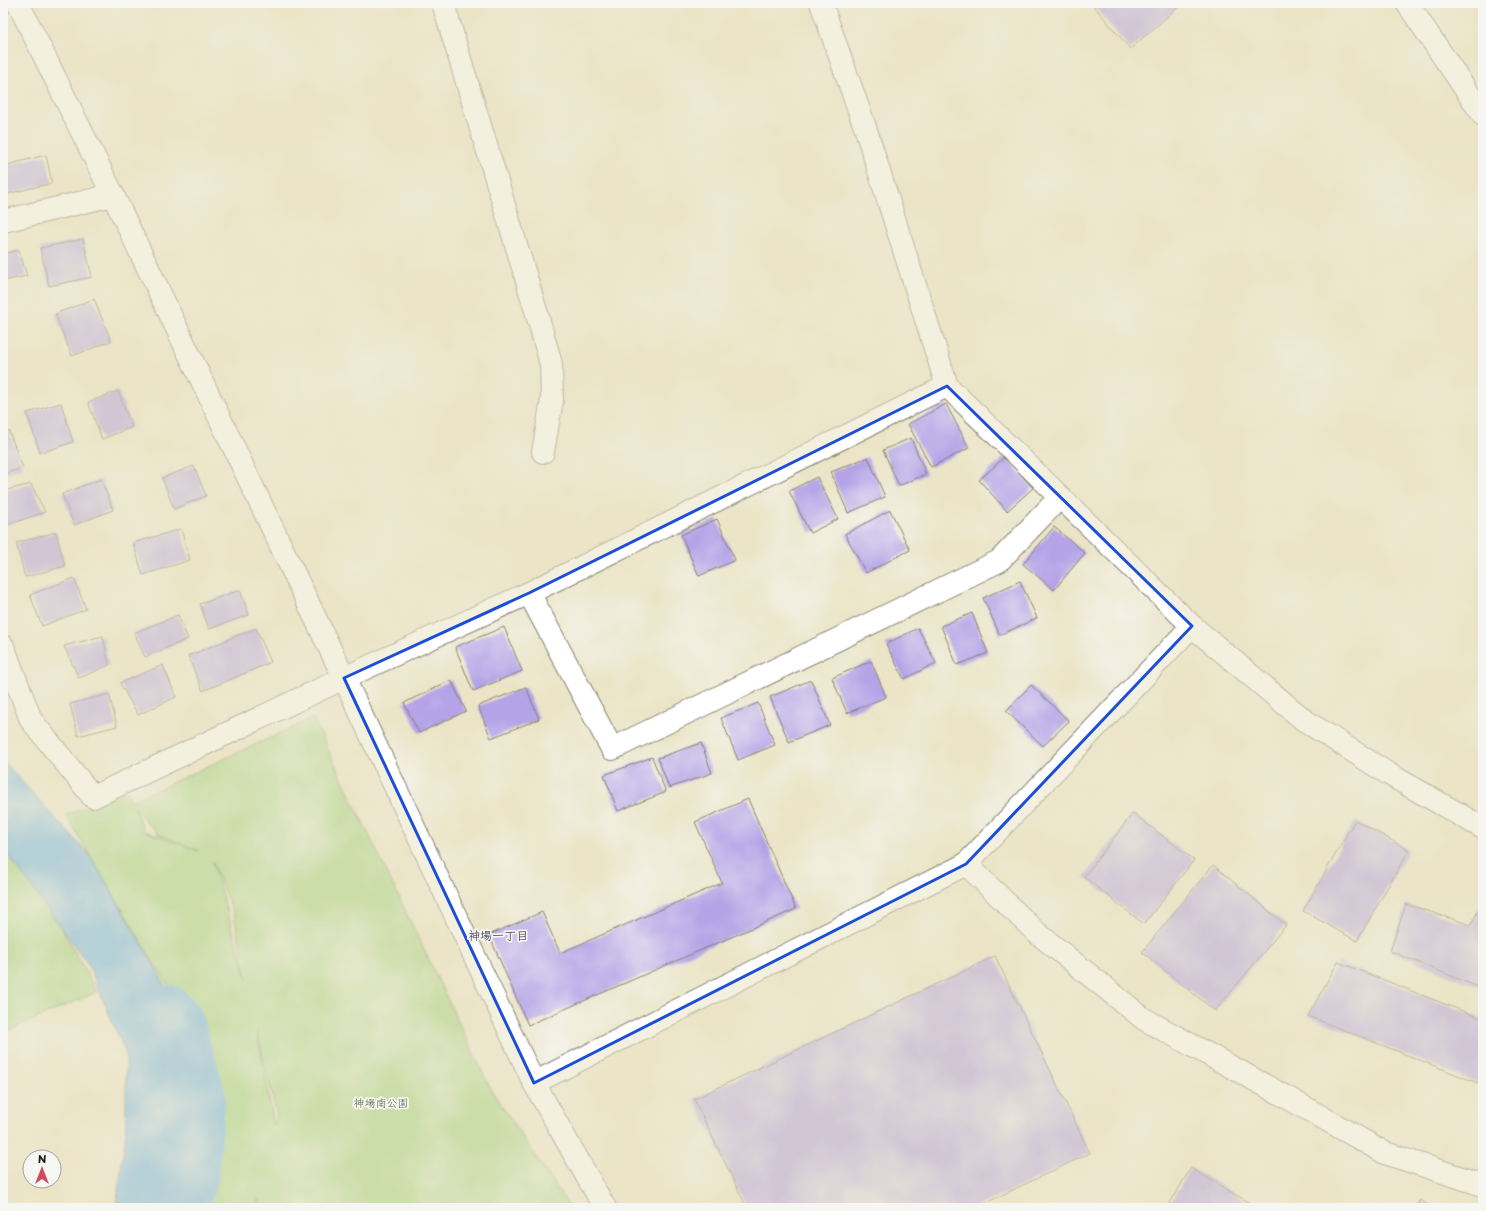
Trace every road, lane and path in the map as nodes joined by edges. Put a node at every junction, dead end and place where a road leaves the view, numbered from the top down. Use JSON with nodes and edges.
{"nodes":[{"id":1,"x":18,"y":3,"type":"edge"},
{"id":2,"x":443,"y":3,"type":"edge"},
{"id":3,"x":821,"y":3,"type":"edge"},
{"id":4,"x":1407,"y":3,"type":"edge"},
{"id":5,"x":1483,"y":115,"type":"edge"},
{"id":6,"x":113,"y":195,"type":"junction"},
{"id":7,"x":3,"y":221,"type":"edge"},
{"id":8,"x":947,"y":386,"type":"junction"},
{"id":9,"x":543,"y":452,"type":"dead end"},
{"id":10,"x":1060,"y":497,"type":"junction"},
{"id":11,"x":529,"y":593,"type":"junction"},
{"id":12,"x":1192,"y":626,"type":"junction"},
{"id":13,"x":3,"y":646,"type":"edge"},
{"id":14,"x":344,"y":678,"type":"junction"},
{"id":15,"x":1483,"y":828,"type":"edge"},
{"id":16,"x":966,"y":864,"type":"junction"},
{"id":17,"x":534,"y":1083,"type":"junction"},
{"id":18,"x":1483,"y":1185,"type":"edge"},
{"id":19,"x":605,"y":1208,"type":"edge"}],
"edges":[{"from":1,"to":6,"type":"street"},
{"from":2,"to":9,"type":"street"},
{"from":3,"to":8,"type":"street"},
{"from":4,"to":5,"type":"street"},
{"from":6,"to":7,"type":"street"},
{"from":6,"to":14,"type":"street"},
{"from":8,"to":10,"type":"street"},
{"from":8,"to":11,"type":"street"},
{"from":10,"to":11,"type":"street"},
{"from":10,"to":12,"type":"street"},
{"from":11,"to":14,"type":"street"},
{"from":12,"to":15,"type":"street"},
{"from":12,"to":16,"type":"street"},
{"from":13,"to":14,"type":"street"},
{"from":14,"to":17,"type":"street"},
{"from":16,"to":17,"type":"street"},
{"from":16,"to":18,"type":"street"},
{"from":17,"to":19,"type":"street"}]}
